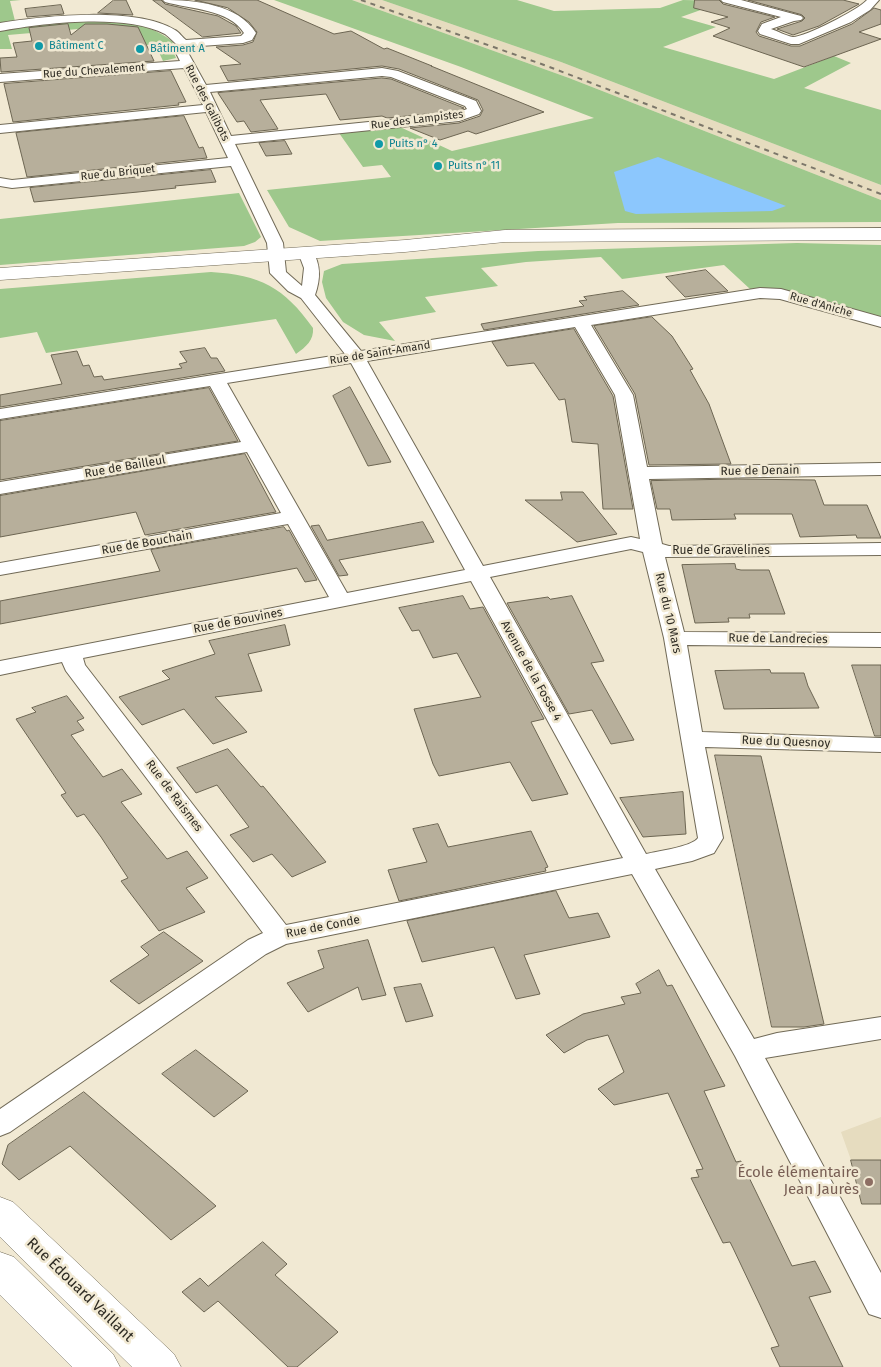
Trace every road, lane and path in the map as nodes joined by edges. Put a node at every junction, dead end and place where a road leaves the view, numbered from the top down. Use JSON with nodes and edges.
{"nodes":[{"id":1,"x":169,"y":0,"type":"edge"},
{"id":2,"x":873,"y":0,"type":"edge"},
{"id":3,"x":731,"y":1,"type":"edge"},
{"id":4,"x":87,"y":6,"type":"dead end"},
{"id":5,"x":793,"y":17,"type":"junction"},
{"id":6,"x":80,"y":18,"type":"junction"},
{"id":7,"x":0,"y":27,"type":"edge"},
{"id":8,"x":832,"y":27,"type":"junction"},
{"id":9,"x":183,"y":44,"type":"junction"},
{"id":10,"x":187,"y":64,"type":"junction"},
{"id":11,"x":0,"y":78,"type":"edge"},
{"id":12,"x":202,"y":89,"type":"junction"},
{"id":13,"x":210,"y":108,"type":"junction"},
{"id":14,"x":0,"y":129,"type":"edge"},
{"id":15,"x":226,"y":141,"type":"junction"},
{"id":16,"x":237,"y":161,"type":"junction"},
{"id":17,"x":0,"y":182,"type":"edge"},
{"id":18,"x":881,"y":234,"type":"edge"},
{"id":19,"x":308,"y":255,"type":"junction"},
{"id":20,"x":275,"y":258,"type":"junction"},
{"id":21,"x":0,"y":274,"type":"edge"},
{"id":22,"x":0,"y":283,"type":"edge"},
{"id":23,"x":760,"y":292,"type":"joint"},
{"id":24,"x":307,"y":295,"type":"junction"},
{"id":25,"x":580,"y":321,"type":"junction"},
{"id":26,"x":881,"y":322,"type":"edge"},
{"id":27,"x":356,"y":356,"type":"junction"},
{"id":28,"x":216,"y":380,"type":"junction"},
{"id":29,"x":0,"y":414,"type":"edge"},
{"id":30,"x":251,"y":446,"type":"junction"},
{"id":31,"x":881,"y":469,"type":"edge"},
{"id":32,"x":638,"y":473,"type":"junction"},
{"id":33,"x":0,"y":488,"type":"edge"},
{"id":34,"x":294,"y":517,"type":"junction"},
{"id":35,"x":652,"y":547,"type":"junction"},
{"id":36,"x":881,"y":549,"type":"edge"},
{"id":37,"x":0,"y":570,"type":"edge"},
{"id":38,"x":476,"y":574,"type":"junction"},
{"id":39,"x":340,"y":600,"type":"junction"},
{"id":40,"x":675,"y":638,"type":"junction"},
{"id":41,"x":881,"y":640,"type":"edge"},
{"id":42,"x":71,"y":654,"type":"junction"},
{"id":43,"x":0,"y":668,"type":"edge"},
{"id":44,"x":692,"y":740,"type":"junction"},
{"id":45,"x":881,"y":745,"type":"edge"},
{"id":46,"x":639,"y":864,"type":"junction"},
{"id":47,"x":280,"y":936,"type":"junction"},
{"id":48,"x":881,"y":1028,"type":"edge"},
{"id":49,"x":747,"y":1052,"type":"junction"},
{"id":50,"x":0,"y":1124,"type":"edge"},
{"id":51,"x":0,"y":1213,"type":"edge"},
{"id":52,"x":0,"y":1269,"type":"edge"},
{"id":53,"x":881,"y":1304,"type":"edge"},
{"id":54,"x":99,"y":1367,"type":"edge"},
{"id":55,"x":160,"y":1367,"type":"edge"}],
"edges":[{"from":1,"to":9,"type":"street"},
{"from":2,"to":8,"type":"street"},
{"from":3,"to":5,"type":"street"},
{"from":4,"to":6,"type":"street"},
{"from":5,"to":8,"type":"street"},
{"from":5,"to":8,"type":"street"},
{"from":6,"to":7,"type":"street"},
{"from":6,"to":9,"type":"street"},
{"from":9,"to":10,"type":"street","name":"Rue des Galibots"},
{"from":10,"to":11,"type":"street","name":"Rue du Chevalement"},
{"from":10,"to":12,"type":"street","name":"Rue des Galibots"},
{"from":12,"to":13,"type":"street","name":"Rue des Galibots"},
{"from":12,"to":15,"type":"street","name":"Rue des Lampistes"},
{"from":13,"to":14,"type":"street"},
{"from":13,"to":15,"type":"street","name":"Rue des Galibots"},
{"from":15,"to":16,"type":"street","name":"Rue des Galibots"},
{"from":16,"to":17,"type":"street","name":"Rue du Briquet"},
{"from":16,"to":20,"type":"street","name":"Rue des Galibots"},
{"from":18,"to":19,"type":"main road"},
{"from":19,"to":20,"type":"main road"},
{"from":19,"to":24,"type":"street"},
{"from":20,"to":21,"type":"main road"},
{"from":20,"to":22,"type":"main road"},
{"from":20,"to":24,"type":"street","name":"Avenue de la Fosse 4"},
{"from":23,"to":25,"type":"street","name":"Rue de Saint-Amand"},
{"from":23,"to":26,"type":"street","name":"Rue d'Aniche"},
{"from":24,"to":27,"type":"street","name":"Avenue de la Fosse 4"},
{"from":25,"to":27,"type":"street","name":"Rue de Saint-Amand"},
{"from":25,"to":32,"type":"street","name":"Rue du 10 Mars"},
{"from":27,"to":28,"type":"street","name":"Rue de Saint-Amand"},
{"from":27,"to":38,"type":"street","name":"Avenue de la Fosse 4"},
{"from":28,"to":29,"type":"street","name":"Rue de Saint-Amand"},
{"from":28,"to":30,"type":"street"},
{"from":30,"to":33,"type":"street","name":"Rue de Bailleul"},
{"from":30,"to":34,"type":"street"},
{"from":31,"to":32,"type":"street","name":"Rue de Denain"},
{"from":32,"to":35,"type":"street","name":"Rue du 10 Mars"},
{"from":34,"to":37,"type":"street","name":"Rue de Bouchain"},
{"from":34,"to":39,"type":"street"},
{"from":35,"to":36,"type":"street","name":"Rue de Gravelines"},
{"from":35,"to":38,"type":"street","name":"Rue de Gravelines"},
{"from":35,"to":40,"type":"street","name":"Rue du 10 Mars"},
{"from":38,"to":39,"type":"street","name":"Rue de Bouvines"},
{"from":38,"to":46,"type":"street","name":"Avenue de la Fosse 4"},
{"from":39,"to":42,"type":"street","name":"Rue de Bouvines"},
{"from":40,"to":41,"type":"street","name":"Rue de Landrecies"},
{"from":40,"to":44,"type":"street","name":"Rue du 10 Mars"},
{"from":42,"to":43,"type":"street","name":"Rue de Bouvines"},
{"from":42,"to":47,"type":"street","name":"Rue de Raismes"},
{"from":44,"to":45,"type":"street","name":"Rue du Quesnoy"},
{"from":44,"to":46,"type":"street","name":"Rue du 10 Mars"},
{"from":46,"to":47,"type":"street","name":"Rue de Conde"},
{"from":46,"to":49,"type":"street","name":"Avenue de la Fosse 4"},
{"from":47,"to":50,"type":"street","name":"Rue de Conde"},
{"from":48,"to":49,"type":"street"},
{"from":49,"to":53,"type":"street"},
{"from":51,"to":55,"type":"main road","name":"Rue Édouard Vaillant"},
{"from":52,"to":54,"type":"main road"}]}
